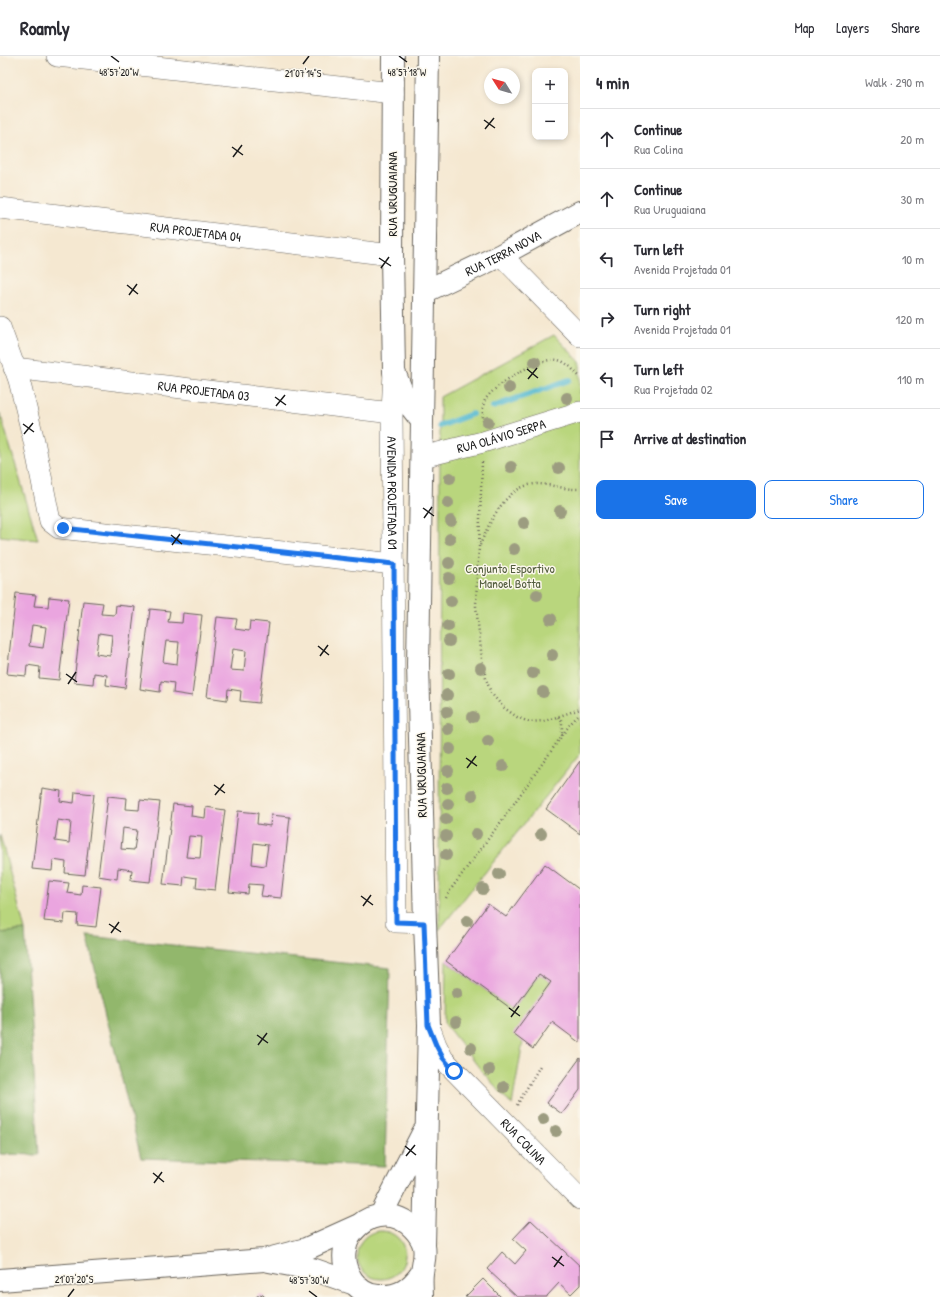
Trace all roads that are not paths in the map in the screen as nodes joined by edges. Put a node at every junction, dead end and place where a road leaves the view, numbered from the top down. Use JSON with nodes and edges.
{"nodes":[{"id":1,"x":57,"y":56,"type":"edge"},
{"id":2,"x":393,"y":56,"type":"edge"},
{"id":3,"x":428,"y":56,"type":"edge"},
{"id":4,"x":393,"y":93,"type":"junction"},
{"id":5,"x":0,"y":208,"type":"edge"},
{"id":6,"x":580,"y":212,"type":"edge"},
{"id":7,"x":392,"y":255,"type":"junction"},
{"id":8,"x":500,"y":255,"type":"junction"},
{"id":9,"x":424,"y":292,"type":"junction"},
{"id":10,"x":0,"y":327,"type":"edge"},
{"id":11,"x":580,"y":336,"type":"edge"},
{"id":12,"x":14,"y":368,"type":"junction"},
{"id":13,"x":394,"y":372,"type":"junction"},
{"id":14,"x":392,"y":412,"type":"junction"},
{"id":15,"x":580,"y":412,"type":"edge"},
{"id":16,"x":422,"y":421,"type":"junction"},
{"id":17,"x":422,"y":457,"type":"junction"},
{"id":18,"x":394,"y":564,"type":"junction"},
{"id":19,"x":424,"y":923,"type":"junction"},
{"id":20,"x":428,"y":1025,"type":"junction"},
{"id":21,"x":468,"y":1083,"type":"junction"},
{"id":22,"x":427,"y":1089,"type":"junction"},
{"id":23,"x":426,"y":1128,"type":"junction"},
{"id":24,"x":580,"y":1199,"type":"edge"},
{"id":25,"x":381,"y":1215,"type":"junction"},
{"id":26,"x":357,"y":1226,"type":"junction"},
{"id":27,"x":424,"y":1245,"type":"junction"},
{"id":28,"x":264,"y":1260,"type":"junction"},
{"id":29,"x":422,"y":1273,"type":"junction"},
{"id":30,"x":0,"y":1280,"type":"edge"},
{"id":31,"x":355,"y":1284,"type":"junction"},
{"id":32,"x":377,"y":1297,"type":"edge"},
{"id":33,"x":422,"y":1297,"type":"edge"}],
"edges":[{"from":1,"to":4,"type":"street"},
{"from":2,"to":4,"type":"street","name":"RUA URUGUAIANA"},
{"from":3,"to":9,"type":"street","name":"RUA URUGUAIANA"},
{"from":4,"to":7,"type":"street","name":"RUA URUGUAIANA"},
{"from":5,"to":7,"type":"street","name":"RUA PROJETADA 04"},
{"from":6,"to":8,"type":"street","name":"RUA TERRA NOVA"},
{"from":7,"to":13,"type":"street","name":"RUA URUGUAIANA"},
{"from":8,"to":9,"type":"street","name":"RUA TERRA NOVA"},
{"from":8,"to":11,"type":"street"},
{"from":9,"to":16,"type":"street","name":"RUA URUGUAIANA"},
{"from":10,"to":12,"type":"street"},
{"from":12,"to":14,"type":"street","name":"RUA PROJETADA 03"},
{"from":12,"to":18,"type":"street"},
{"from":13,"to":14,"type":"street","name":"AVENIDA PROJETADA 01"},
{"from":13,"to":16,"type":"street","name":"RUA URUGUAIANA"},
{"from":14,"to":18,"type":"street","name":"AVENIDA PROJETADA 01"},
{"from":15,"to":17,"type":"street","name":"RUA OLÁVIO SERPA"},
{"from":16,"to":17,"type":"street","name":"RUA URUGUAIANA"},
{"from":17,"to":19,"type":"street","name":"RUA URUGUAIANA"},
{"from":18,"to":19,"type":"street","name":"AVENIDA PROJETADA 01"},
{"from":19,"to":20,"type":"street","name":"RUA URUGUAIANA"},
{"from":20,"to":21,"type":"street","name":"RUA COLINA"},
{"from":20,"to":22,"type":"street","name":"RUA URUGUAIANA"},
{"from":21,"to":22,"type":"street","name":"RUA COLINA"},
{"from":21,"to":24,"type":"street","name":"RUA COLINA"},
{"from":22,"to":23,"type":"street","name":"RUA URUGUAIANA"},
{"from":23,"to":25,"type":"street","name":"RUA URUGUAIANA"},
{"from":23,"to":27,"type":"street","name":"RUA URUGUAIANA"},
{"from":25,"to":26,"type":"street"},
{"from":25,"to":27,"type":"street"},
{"from":26,"to":28,"type":"street"},
{"from":26,"to":31,"type":"street"},
{"from":27,"to":29,"type":"street"},
{"from":28,"to":30,"type":"street"},
{"from":28,"to":31,"type":"street"},
{"from":29,"to":32,"type":"street"},
{"from":29,"to":33,"type":"street"},
{"from":31,"to":32,"type":"street"}]}
